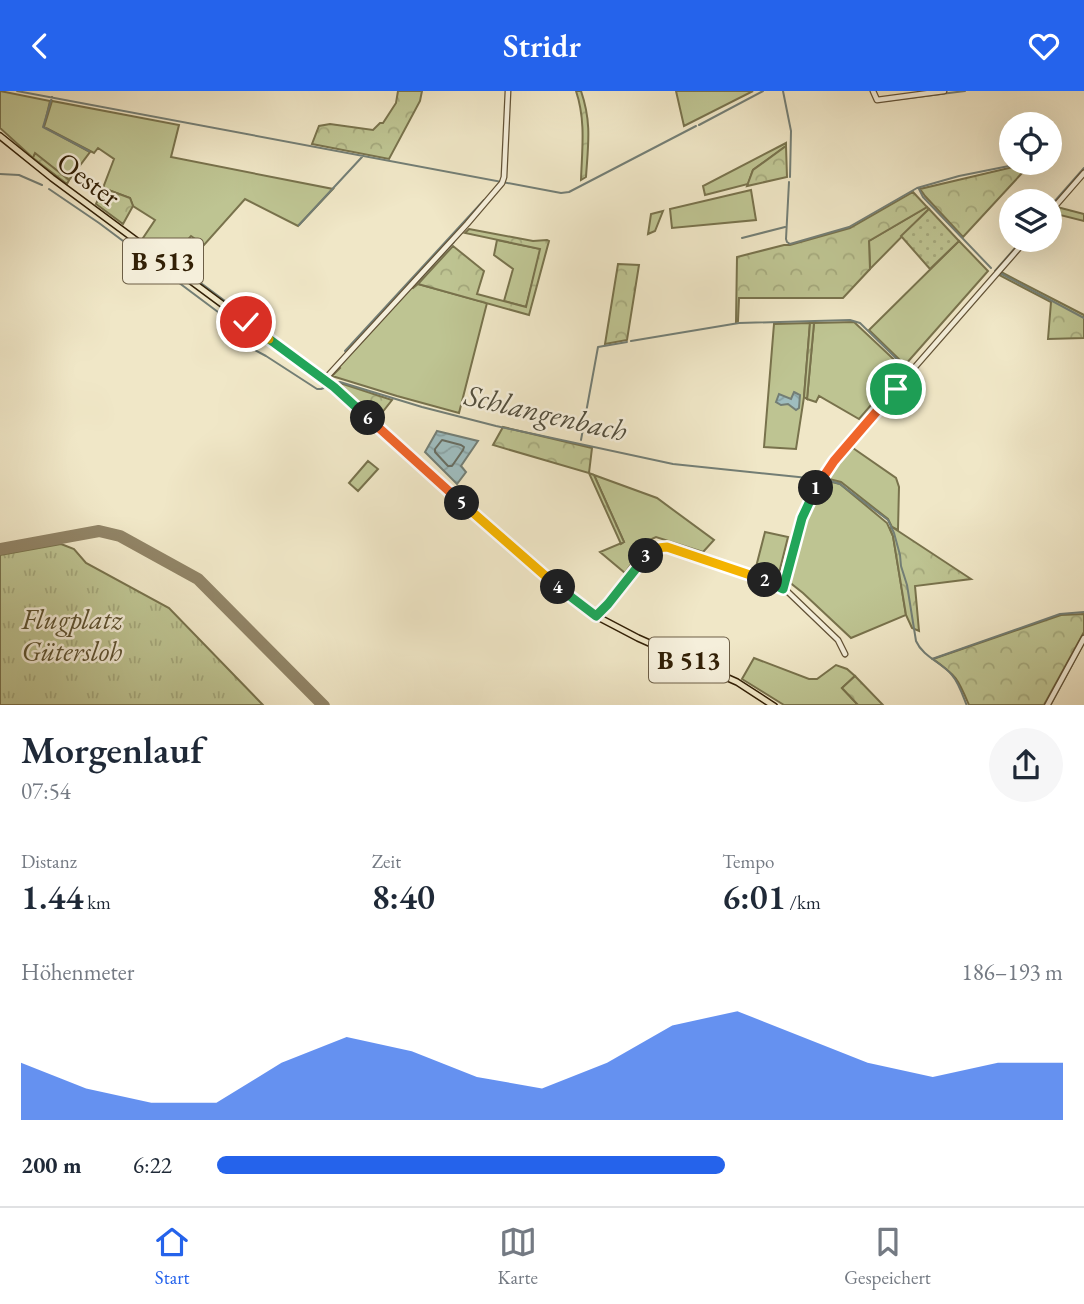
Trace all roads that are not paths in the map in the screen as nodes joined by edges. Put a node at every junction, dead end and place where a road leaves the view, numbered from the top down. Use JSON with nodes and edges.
{"nodes":[{"id":1,"x":508,"y":91,"type":"edge"},
{"id":2,"x":873,"y":91,"type":"edge"},
{"id":3,"x":944,"y":91,"type":"edge"},
{"id":4,"x":0,"y":136,"type":"edge"},
{"id":5,"x":1084,"y":173,"type":"edge"},
{"id":6,"x":1062,"y":198,"type":"edge"},
{"id":7,"x":1016,"y":252,"type":"edge"},
{"id":8,"x":326,"y":381,"type":"junction"},
{"id":9,"x":783,"y":589,"type":"junction"},
{"id":10,"x":599,"y":618,"type":"junction"},
{"id":11,"x":1084,"y":638,"type":"edge"},
{"id":12,"x":845,"y":654,"type":"dead end"},
{"id":13,"x":774,"y":705,"type":"edge"},
{"id":14,"x":1047,"y":705,"type":"edge"}],
"edges":[{"from":1,"to":8,"type":"street"},
{"from":2,"to":3,"type":"street"},
{"from":4,"to":8,"type":"main road","name":"Oester","number":"B 513"},
{"from":5,"to":6,"type":"street"},
{"from":7,"to":9,"type":"street"},
{"from":8,"to":10,"type":"main road","name":"Oester","number":"B 513"},
{"from":9,"to":10,"type":"street"},
{"from":9,"to":12,"type":"street"},
{"from":10,"to":13,"type":"main road","number":"B 513"},
{"from":11,"to":14,"type":"street"}]}
